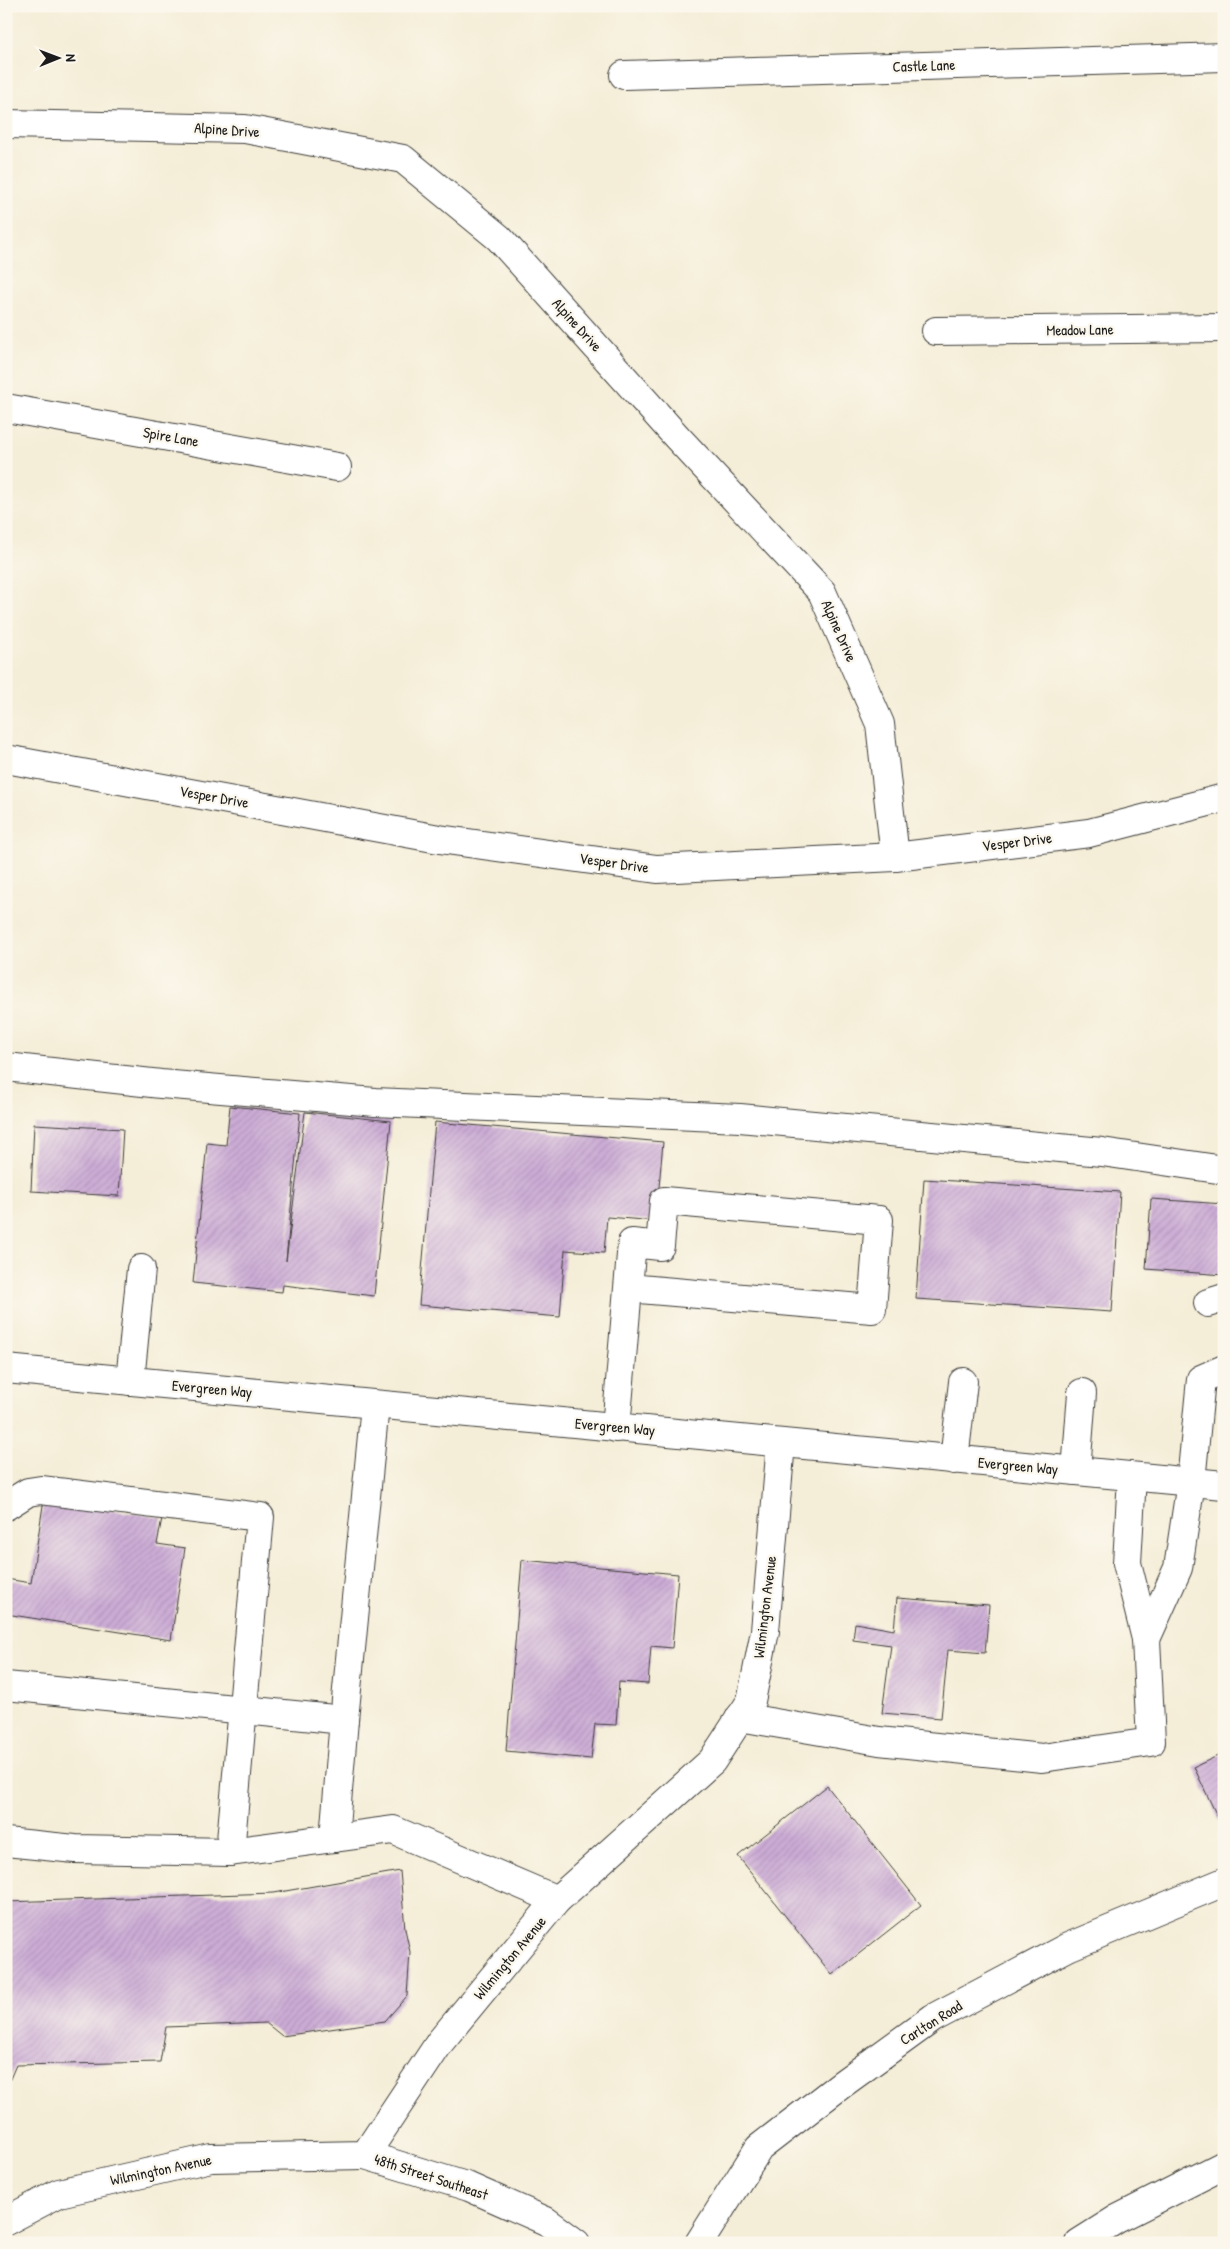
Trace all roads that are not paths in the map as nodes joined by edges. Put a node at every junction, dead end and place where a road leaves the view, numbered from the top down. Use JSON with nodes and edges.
{"nodes":[{"id":1,"x":1224,"y":57,"type":"edge"},
{"id":2,"x":624,"y":75,"type":"dead end"},
{"id":3,"x":6,"y":124,"type":"edge"},
{"id":4,"x":1224,"y":328,"type":"edge"},
{"id":5,"x":936,"y":331,"type":"dead end"},
{"id":6,"x":6,"y":408,"type":"edge"},
{"id":7,"x":337,"y":467,"type":"dead end"},
{"id":8,"x":6,"y":759,"type":"edge"},
{"id":9,"x":1224,"y":798,"type":"edge"},
{"id":10,"x":895,"y":858,"type":"junction"},
{"id":11,"x":6,"y":1067,"type":"edge"},
{"id":12,"x":1224,"y":1170,"type":"edge"},
{"id":13,"x":142,"y":1268,"type":"dead end"},
{"id":14,"x":628,"y":1288,"type":"junction"},
{"id":15,"x":6,"y":1369,"type":"edge"},
{"id":16,"x":1212,"y":1374,"type":"edge"},
{"id":17,"x":130,"y":1381,"type":"junction"},
{"id":18,"x":963,"y":1382,"type":"dead end"},
{"id":19,"x":1082,"y":1393,"type":"dead end"},
{"id":20,"x":375,"y":1404,"type":"junction"},
{"id":21,"x":616,"y":1428,"type":"junction"},
{"id":22,"x":781,"y":1443,"type":"junction"},
{"id":23,"x":954,"y":1460,"type":"junction"},
{"id":24,"x":1076,"y":1471,"type":"junction"},
{"id":25,"x":1132,"y":1476,"type":"junction"},
{"id":26,"x":1191,"y":1482,"type":"junction"},
{"id":27,"x":1224,"y":1485,"type":"edge"},
{"id":28,"x":6,"y":1506,"type":"edge"},
{"id":29,"x":1146,"y":1639,"type":"junction"},
{"id":30,"x":6,"y":1686,"type":"edge"},
{"id":31,"x":243,"y":1710,"type":"junction"},
{"id":32,"x":740,"y":1717,"type":"junction"},
{"id":33,"x":344,"y":1720,"type":"junction"},
{"id":34,"x":334,"y":1838,"type":"junction"},
{"id":35,"x":6,"y":1842,"type":"edge"},
{"id":36,"x":230,"y":1852,"type":"junction"},
{"id":37,"x":1224,"y":1882,"type":"edge"},
{"id":38,"x":557,"y":1900,"type":"junction"},
{"id":39,"x":365,"y":2155,"type":"junction"},
{"id":40,"x":1224,"y":2165,"type":"edge"},
{"id":41,"x":10,"y":2217,"type":"edge"},
{"id":42,"x":576,"y":2243,"type":"edge"},
{"id":43,"x":699,"y":2243,"type":"edge"},
{"id":44,"x":1079,"y":2243,"type":"edge"}],
"edges":[{"from":1,"to":2,"type":"street","name":"Castle Lane"},
{"from":3,"to":10,"type":"street","name":"Alpine Drive"},
{"from":4,"to":5,"type":"street","name":"Meadow Lane"},
{"from":6,"to":7,"type":"street","name":"Spire Lane"},
{"from":8,"to":10,"type":"street","name":"Vesper Drive"},
{"from":9,"to":10,"type":"street","name":"Vesper Drive"},
{"from":11,"to":12,"type":"street"},
{"from":13,"to":17,"type":"street"},
{"from":14,"to":14,"type":"street"},
{"from":14,"to":21,"type":"street"},
{"from":15,"to":17,"type":"street","name":"Evergreen Way"},
{"from":16,"to":26,"type":"street"},
{"from":17,"to":20,"type":"street","name":"Evergreen Way"},
{"from":18,"to":23,"type":"street"},
{"from":19,"to":24,"type":"street"},
{"from":20,"to":21,"type":"street","name":"Evergreen Way"},
{"from":20,"to":33,"type":"street"},
{"from":21,"to":22,"type":"street","name":"Evergreen Way"},
{"from":22,"to":23,"type":"street","name":"Evergreen Way"},
{"from":22,"to":32,"type":"street","name":"Wilmington Avenue"},
{"from":23,"to":24,"type":"street","name":"Evergreen Way"},
{"from":24,"to":25,"type":"street","name":"Evergreen Way"},
{"from":25,"to":26,"type":"street","name":"Evergreen Way"},
{"from":25,"to":29,"type":"street"},
{"from":26,"to":27,"type":"street","name":"Evergreen Way"},
{"from":26,"to":29,"type":"street"},
{"from":28,"to":31,"type":"street"},
{"from":29,"to":32,"type":"street"},
{"from":30,"to":31,"type":"street"},
{"from":31,"to":33,"type":"street"},
{"from":31,"to":36,"type":"street"},
{"from":32,"to":38,"type":"street","name":"Wilmington Avenue"},
{"from":33,"to":34,"type":"street"},
{"from":34,"to":36,"type":"street"},
{"from":34,"to":38,"type":"street"},
{"from":35,"to":36,"type":"street"},
{"from":37,"to":43,"type":"street","name":"Carlton Road"},
{"from":38,"to":39,"type":"street","name":"Wilmington Avenue"},
{"from":39,"to":41,"type":"street","name":"Wilmington Avenue"},
{"from":39,"to":42,"type":"street","name":"48th Street Southeast"},
{"from":40,"to":44,"type":"street"}]}
